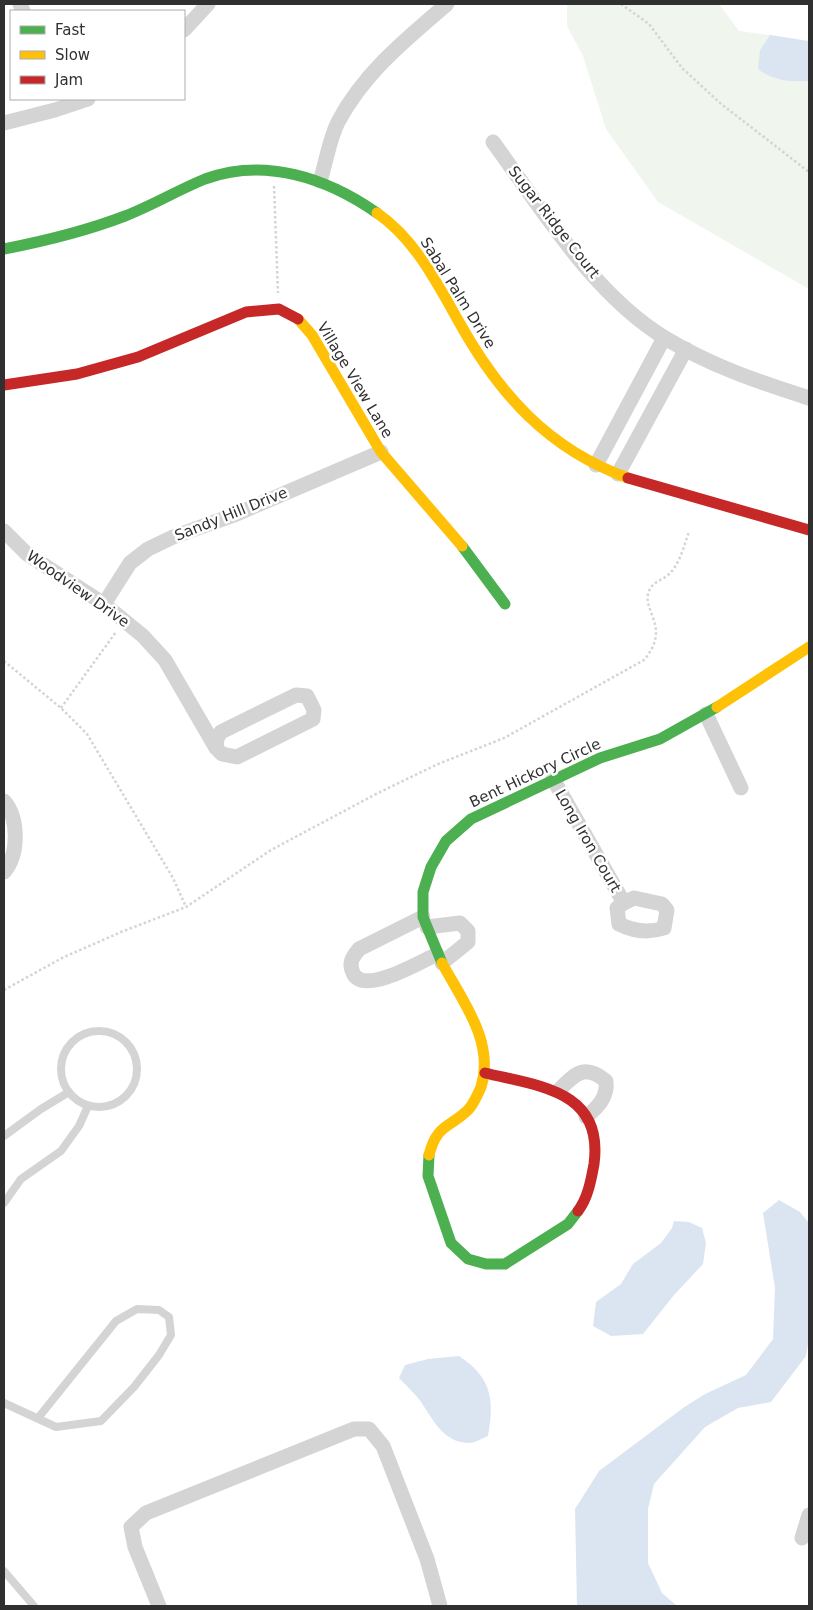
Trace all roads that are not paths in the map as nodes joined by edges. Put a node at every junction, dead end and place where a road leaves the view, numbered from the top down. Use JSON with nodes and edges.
{"nodes":[{"id":1,"x":208,"y":4,"type":"edge"},
{"id":2,"x":447,"y":4,"type":"edge"},
{"id":3,"x":185,"y":29,"type":"edge"},
{"id":4,"x":82,"y":100,"type":"edge"},
{"id":5,"x":53,"y":105,"type":"edge"},
{"id":6,"x":4,"y":123,"type":"edge"},
{"id":7,"x":493,"y":142,"type":"dead end"},
{"id":8,"x":320,"y":182,"type":"junction"},
{"id":9,"x":4,"y":249,"type":"edge"},
{"id":10,"x":664,"y":338,"type":"junction"},
{"id":11,"x":686,"y":349,"type":"junction"},
{"id":12,"x":4,"y":385,"type":"edge"},
{"id":13,"x":809,"y":398,"type":"edge"},
{"id":14,"x":381,"y":452,"type":"junction"},
{"id":15,"x":596,"y":465,"type":"junction"},
{"id":16,"x":618,"y":474,"type":"junction"},
{"id":17,"x":809,"y":530,"type":"edge"},
{"id":18,"x":4,"y":531,"type":"edge"},
{"id":19,"x":104,"y":604,"type":"junction"},
{"id":20,"x":504,"y":604,"type":"dead end"},
{"id":21,"x":809,"y":647,"type":"edge"},
{"id":22,"x":706,"y":714,"type":"junction"},
{"id":23,"x":216,"y":748,"type":"junction"},
{"id":24,"x":553,"y":779,"type":"junction"},
{"id":25,"x":741,"y":788,"type":"dead end"},
{"id":26,"x":4,"y":801,"type":"edge"},
{"id":27,"x":4,"y":872,"type":"edge"},
{"id":28,"x":624,"y":903,"type":"dead end"},
{"id":29,"x":425,"y":922,"type":"junction"},
{"id":30,"x":440,"y":958,"type":"junction"},
{"id":31,"x":485,"y":1074,"type":"junction"},
{"id":32,"x":558,"y":1091,"type":"junction"},
{"id":33,"x":69,"y":1092,"type":"junction"},
{"id":34,"x":88,"y":1106,"type":"junction"},
{"id":35,"x":586,"y":1118,"type":"junction"},
{"id":36,"x":4,"y":1136,"type":"edge"},
{"id":37,"x":4,"y":1203,"type":"edge"},
{"id":38,"x":4,"y":1403,"type":"edge"},
{"id":39,"x":38,"y":1418,"type":"junction"},
{"id":40,"x":809,"y":1515,"type":"edge"},
{"id":41,"x":802,"y":1538,"type":"dead end"},
{"id":42,"x":4,"y":1571,"type":"edge"},
{"id":43,"x":34,"y":1606,"type":"edge"},
{"id":44,"x":159,"y":1606,"type":"edge"},
{"id":45,"x":440,"y":1606,"type":"edge"}],
"edges":[{"from":1,"to":3,"type":"street"},
{"from":2,"to":8,"type":"street"},
{"from":4,"to":5,"type":"street"},
{"from":5,"to":6,"type":"street"},
{"from":7,"to":10,"type":"street","name":"Sugar Ridge Court"},
{"from":8,"to":9,"type":"street","name":"Sabal Palm Drive"},
{"from":8,"to":15,"type":"street","name":"Sabal Palm Drive"},
{"from":10,"to":11,"type":"street","name":"Sugar Ridge Court"},
{"from":10,"to":15,"type":"street"},
{"from":11,"to":13,"type":"street","name":"Sugar Ridge Court"},
{"from":11,"to":16,"type":"street"},
{"from":12,"to":14,"type":"street","name":"Village View Lane"},
{"from":14,"to":19,"type":"street","name":"Sandy Hill Drive"},
{"from":14,"to":20,"type":"street","name":"Village View Lane"},
{"from":15,"to":16,"type":"street","name":"Sabal Palm Drive"},
{"from":16,"to":17,"type":"street","name":"Sabal Palm Drive"},
{"from":18,"to":19,"type":"street","name":"Woodview Drive"},
{"from":19,"to":23,"type":"street","name":"Woodview Drive"},
{"from":21,"to":22,"type":"street","name":"Bent Hickory Circle"},
{"from":22,"to":24,"type":"street","name":"Bent Hickory Circle"},
{"from":22,"to":25,"type":"street"},
{"from":23,"to":23,"type":"street"},
{"from":24,"to":28,"type":"street","name":"Long Iron Court"},
{"from":24,"to":29,"type":"street","name":"Bent Hickory Circle"},
{"from":26,"to":27,"type":"street"},
{"from":29,"to":30,"type":"street","name":"Bent Hickory Circle"},
{"from":29,"to":30,"type":"street"},
{"from":29,"to":30,"type":"street"},
{"from":30,"to":31,"type":"street","name":"Bent Hickory Circle"},
{"from":31,"to":32,"type":"street","name":"Bent Hickory Circle"},
{"from":31,"to":35,"type":"street","name":"Bent Hickory Circle"},
{"from":32,"to":35,"type":"street","name":"Bent Hickory Circle"},
{"from":32,"to":35,"type":"street"},
{"from":33,"to":34,"type":"lane"},
{"from":33,"to":34,"type":"lane"},
{"from":33,"to":36,"type":"lane"},
{"from":34,"to":37,"type":"lane"},
{"from":38,"to":39,"type":"lane"},
{"from":39,"to":39,"type":"lane"},
{"from":40,"to":41,"type":"street"},
{"from":42,"to":43,"type":"lane"},
{"from":44,"to":45,"type":"street"}]}
